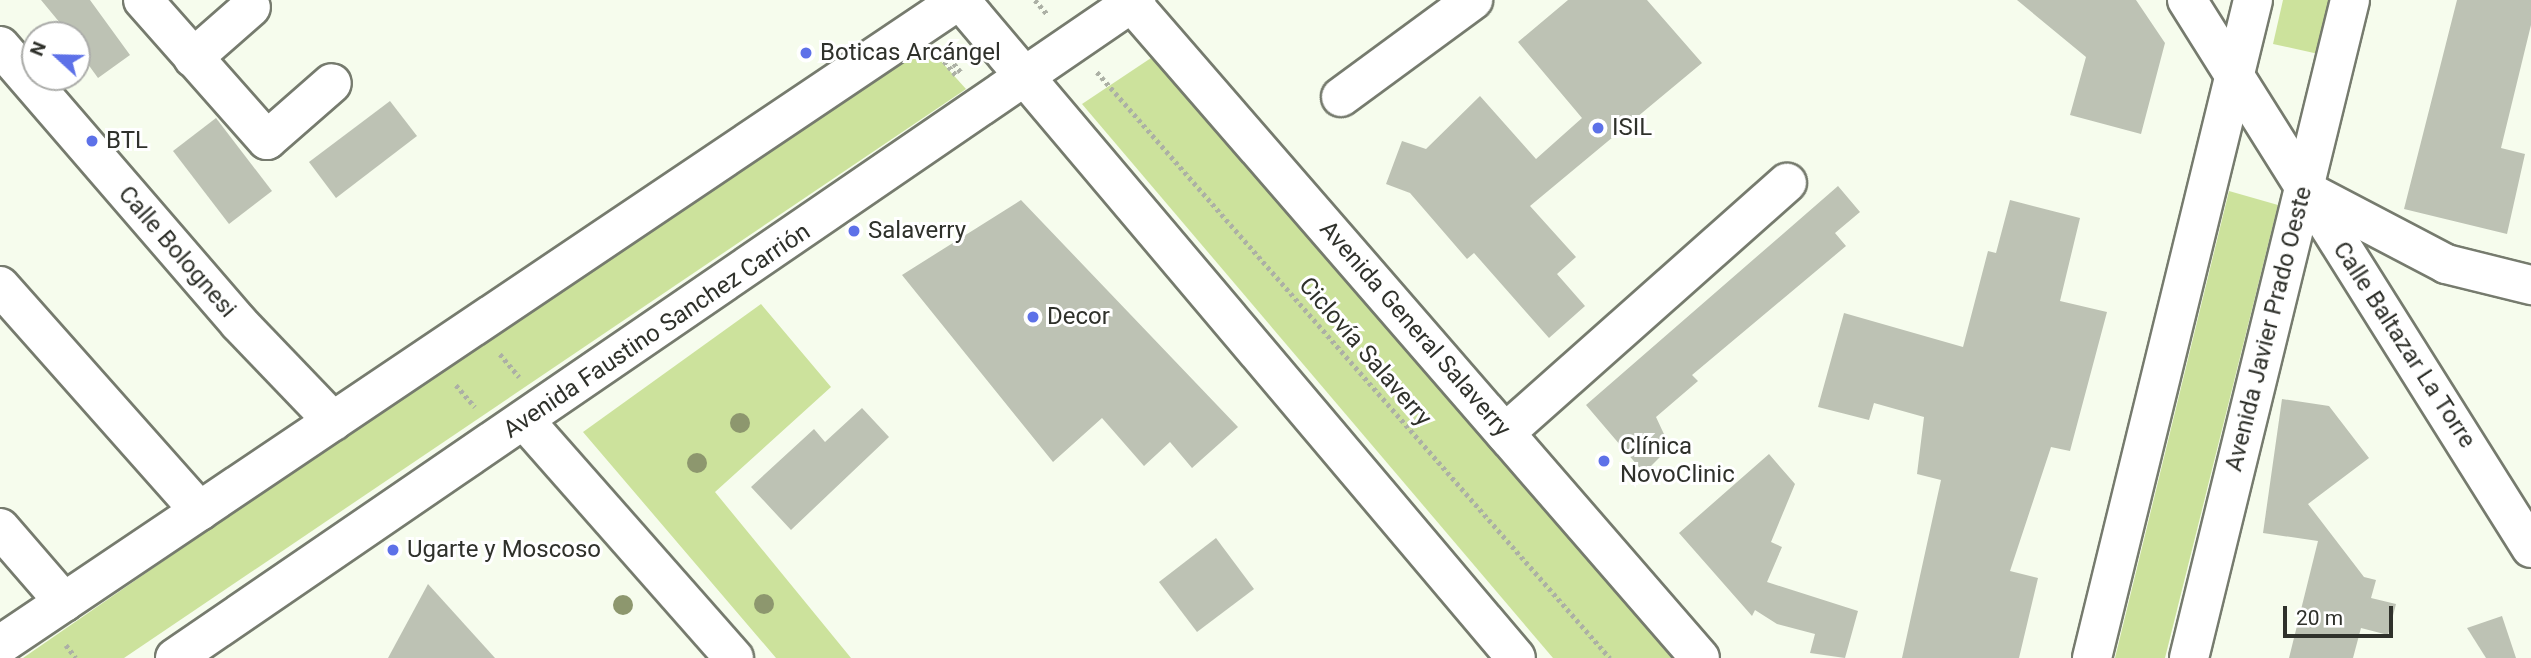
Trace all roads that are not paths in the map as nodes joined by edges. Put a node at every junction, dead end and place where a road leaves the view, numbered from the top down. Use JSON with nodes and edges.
{"nodes":[{"id":1,"x":143,"y":0,"type":"edge"},
{"id":2,"x":959,"y":0,"type":"edge"},
{"id":3,"x":1474,"y":0,"type":"edge"},
{"id":4,"x":2187,"y":0,"type":"edge"},
{"id":5,"x":2253,"y":0,"type":"edge"},
{"id":6,"x":2350,"y":0,"type":"edge"},
{"id":7,"x":1132,"y":1,"type":"edge"},
{"id":8,"x":251,"y":7,"type":"dead end"},
{"id":9,"x":0,"y":46,"type":"edge"},
{"id":10,"x":193,"y":58,"type":"junction"},
{"id":11,"x":2236,"y":71,"type":"junction"},
{"id":12,"x":1025,"y":76,"type":"junction"},
{"id":13,"x":332,"y":83,"type":"dead end"},
{"id":14,"x":1341,"y":97,"type":"dead end"},
{"id":15,"x":1787,"y":183,"type":"dead end"},
{"id":16,"x":2304,"y":189,"type":"junction"},
{"id":17,"x":2531,"y":285,"type":"edge"},
{"id":18,"x":0,"y":286,"type":"edge"},
{"id":19,"x":333,"y":421,"type":"junction"},
{"id":20,"x":513,"y":429,"type":"junction"},
{"id":21,"x":1505,"y":433,"type":"junction"},
{"id":22,"x":200,"y":511,"type":"junction"},
{"id":23,"x":0,"y":528,"type":"edge"},
{"id":24,"x":2531,"y":548,"type":"edge"},
{"id":25,"x":64,"y":602,"type":"junction"},
{"id":26,"x":0,"y":645,"type":"edge"},
{"id":27,"x":174,"y":658,"type":"edge"},
{"id":28,"x":734,"y":658,"type":"edge"},
{"id":29,"x":1516,"y":658,"type":"edge"},
{"id":30,"x":1700,"y":658,"type":"edge"},
{"id":31,"x":2092,"y":658,"type":"edge"},
{"id":32,"x":2189,"y":658,"type":"edge"}],
"edges":[{"from":1,"to":10,"type":"main road"},
{"from":2,"to":12,"type":"main road"},
{"from":2,"to":19,"type":"main road"},
{"from":3,"to":14,"type":"main road"},
{"from":4,"to":11,"type":"main road","name":"Calle Baltazar La Torre"},
{"from":5,"to":11,"type":"main road"},
{"from":6,"to":16,"type":"main road","name":"Avenida Javier Prado Oeste"},
{"from":7,"to":12,"type":"main road","name":"Avenida Faustino Sanchez Carrión"},
{"from":7,"to":21,"type":"main road","name":"Avenida General Salaverry"},
{"from":8,"to":10,"type":"main road"},
{"from":9,"to":19,"type":"main road","name":"Calle Bolognesi"},
{"from":10,"to":13,"type":"main road"},
{"from":11,"to":16,"type":"main road","name":"Calle Baltazar La Torre"},
{"from":11,"to":31,"type":"main road"},
{"from":12,"to":20,"type":"main road","name":"Avenida Faustino Sanchez Carrión"},
{"from":12,"to":29,"type":"main road"},
{"from":15,"to":21,"type":"main road"},
{"from":16,"to":17,"type":"main road"},
{"from":16,"to":24,"type":"main road","name":"Calle Baltazar La Torre"},
{"from":16,"to":32,"type":"main road","name":"Avenida Javier Prado Oeste"},
{"from":18,"to":22,"type":"main road"},
{"from":19,"to":22,"type":"main road"},
{"from":20,"to":27,"type":"main road","name":"Avenida Faustino Sanchez Carrión"},
{"from":20,"to":28,"type":"main road"},
{"from":21,"to":30,"type":"main road","name":"Avenida General Salaverry"},
{"from":22,"to":25,"type":"main road"},
{"from":23,"to":25,"type":"main road"},
{"from":25,"to":26,"type":"main road"}]}
